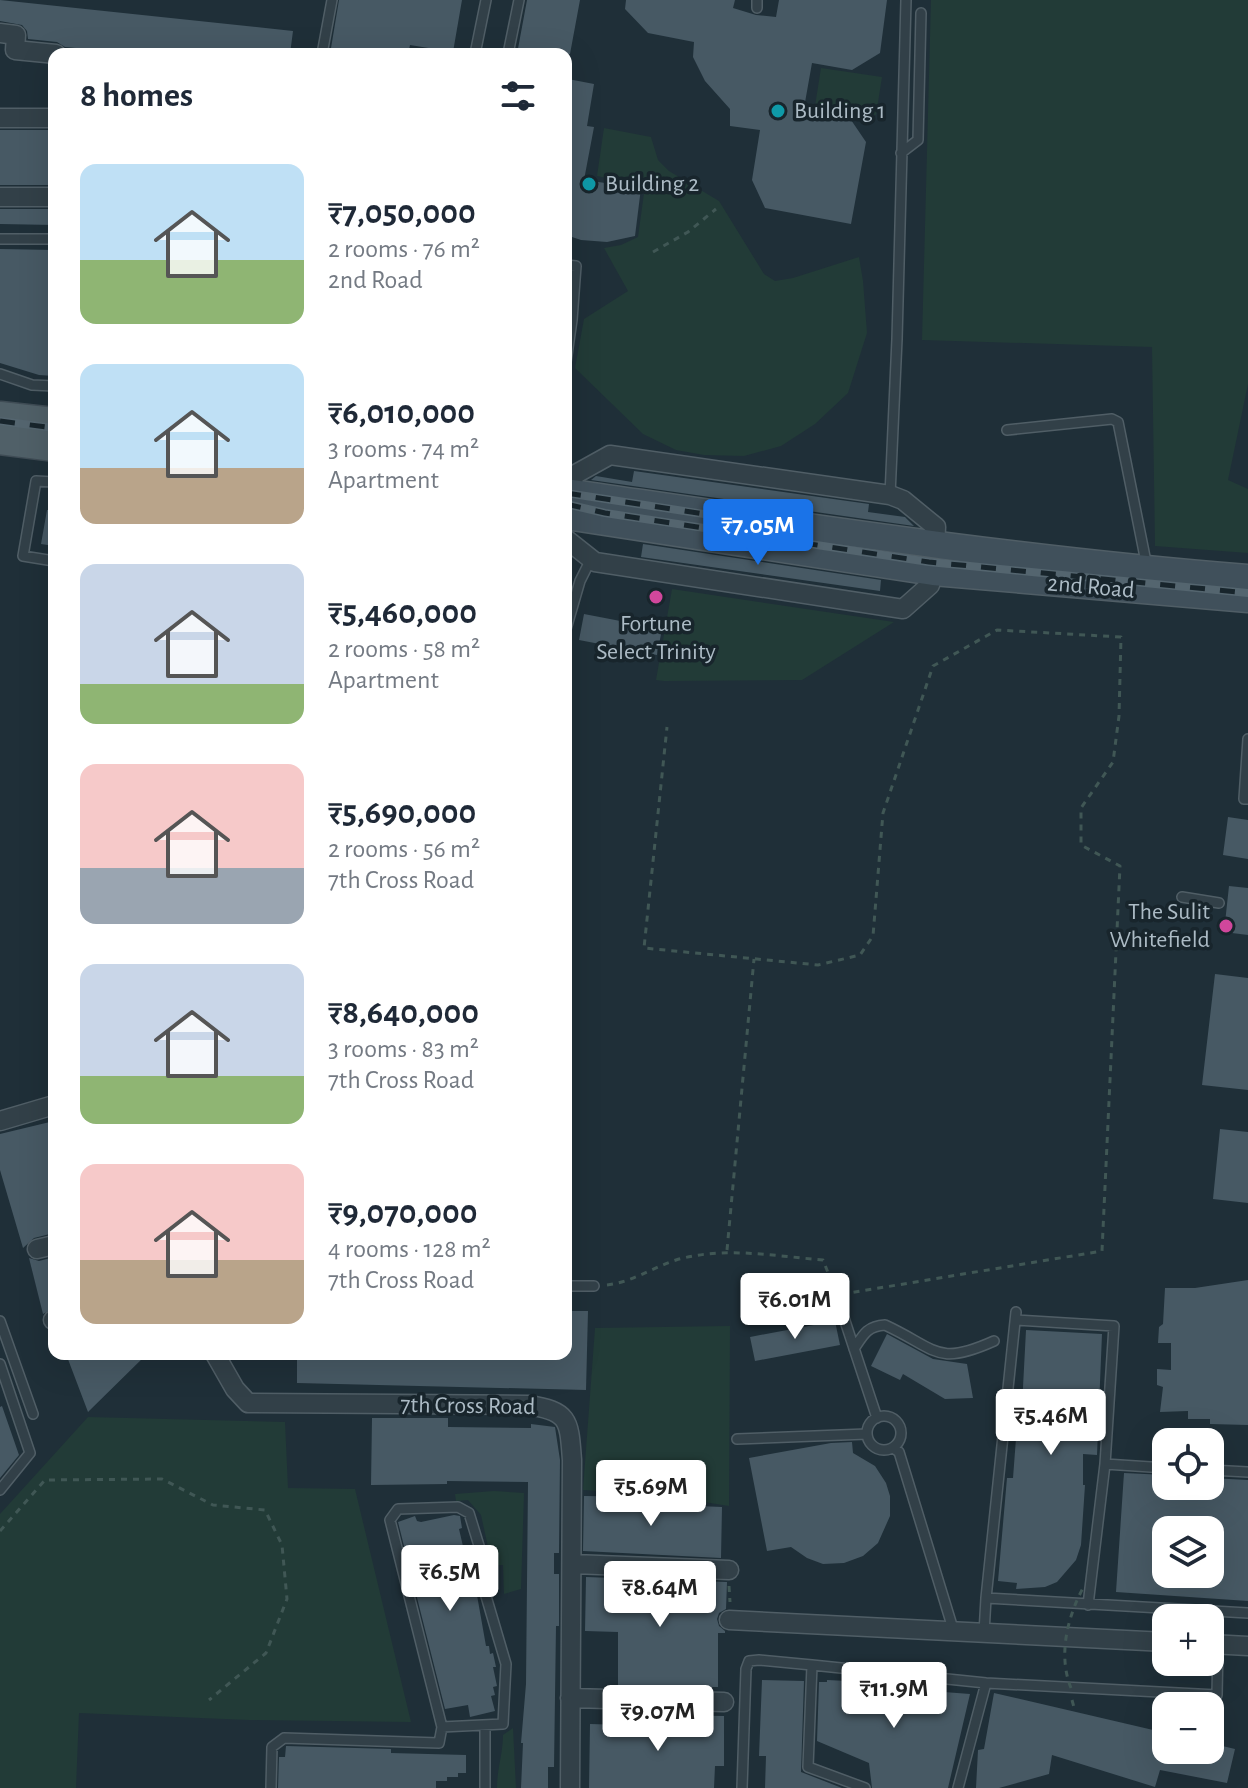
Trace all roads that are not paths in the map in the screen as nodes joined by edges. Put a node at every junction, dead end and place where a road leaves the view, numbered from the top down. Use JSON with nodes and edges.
{"nodes":[{"id":1,"x":332,"y":0,"type":"edge"},
{"id":2,"x":486,"y":0,"type":"edge"},
{"id":3,"x":519,"y":0,"type":"edge"},
{"id":4,"x":906,"y":0,"type":"edge"},
{"id":5,"x":921,"y":13,"type":"dead end"},
{"id":6,"x":0,"y":33,"type":"edge"},
{"id":7,"x":323,"y":48,"type":"edge"},
{"id":8,"x":476,"y":48,"type":"edge"},
{"id":9,"x":509,"y":48,"type":"edge"},
{"id":10,"x":48,"y":53,"type":"edge"},
{"id":11,"x":0,"y":118,"type":"edge"},
{"id":12,"x":48,"y":118,"type":"edge"},
{"id":13,"x":901,"y":153,"type":"junction"},
{"id":14,"x":0,"y":197,"type":"edge"},
{"id":15,"x":48,"y":197,"type":"edge"},
{"id":16,"x":0,"y":239,"type":"edge"},
{"id":17,"x":48,"y":239,"type":"edge"},
{"id":18,"x":572,"y":266,"type":"edge"},
{"id":19,"x":572,"y":320,"type":"edge"},
{"id":20,"x":0,"y":374,"type":"edge"},
{"id":21,"x":48,"y":386,"type":"edge"},
{"id":22,"x":0,"y":417,"type":"edge"},
{"id":23,"x":48,"y":422,"type":"edge"},
{"id":24,"x":1007,"y":430,"type":"dead end"},
{"id":25,"x":0,"y":439,"type":"edge"},
{"id":26,"x":48,"y":445,"type":"edge"},
{"id":27,"x":48,"y":482,"type":"edge"},
{"id":28,"x":572,"y":483,"type":"edge"},
{"id":29,"x":890,"y":495,"type":"junction"},
{"id":30,"x":572,"y":501,"type":"edge"},
{"id":31,"x":572,"y":544,"type":"edge"},
{"id":32,"x":591,"y":559,"type":"junction"},
{"id":33,"x":934,"y":559,"type":"junction"},
{"id":34,"x":48,"y":560,"type":"edge"},
{"id":35,"x":1148,"y":570,"type":"junction"},
{"id":36,"x":1248,"y":578,"type":"edge"},
{"id":37,"x":1248,"y":599,"type":"edge"},
{"id":38,"x":572,"y":608,"type":"edge"},
{"id":39,"x":1248,"y":739,"type":"edge"},
{"id":40,"x":1248,"y":799,"type":"edge"},
{"id":41,"x":1182,"y":897,"type":"dead end"},
{"id":42,"x":1219,"y":903,"type":"dead end"},
{"id":43,"x":48,"y":1107,"type":"edge"},
{"id":44,"x":0,"y":1121,"type":"edge"},
{"id":45,"x":572,"y":1286,"type":"edge"},
{"id":46,"x":594,"y":1286,"type":"road end"},
{"id":47,"x":844,"y":1318,"type":"dead end"},
{"id":48,"x":0,"y":1321,"type":"edge"},
{"id":49,"x":994,"y":1341,"type":"dead end"},
{"id":50,"x":854,"y":1349,"type":"junction"},
{"id":51,"x":218,"y":1360,"type":"edge"},
{"id":52,"x":0,"y":1364,"type":"edge"},
{"id":53,"x":33,"y":1414,"type":"dead end"},
{"id":54,"x":877,"y":1418,"type":"junction"},
{"id":55,"x":867,"y":1434,"type":"junction"},
{"id":56,"x":737,"y":1439,"type":"dead end"},
{"id":57,"x":893,"y":1448,"type":"junction"},
{"id":58,"x":1105,"y":1464,"type":"junction"},
{"id":59,"x":1152,"y":1467,"type":"edge"},
{"id":60,"x":1224,"y":1471,"type":"edge"},
{"id":61,"x":1248,"y":1472,"type":"edge"},
{"id":62,"x":0,"y":1490,"type":"edge"},
{"id":63,"x":573,"y":1564,"type":"junction"},
{"id":64,"x":729,"y":1570,"type":"road end"},
{"id":65,"x":986,"y":1598,"type":"junction"},
{"id":66,"x":1088,"y":1605,"type":"junction"},
{"id":67,"x":1248,"y":1613,"type":"edge"},
{"id":68,"x":729,"y":1620,"type":"road end"},
{"id":69,"x":954,"y":1632,"type":"junction"},
{"id":70,"x":984,"y":1633,"type":"junction"},
{"id":71,"x":1152,"y":1641,"type":"edge"},
{"id":72,"x":1224,"y":1645,"type":"edge"},
{"id":73,"x":1248,"y":1646,"type":"edge"},
{"id":74,"x":812,"y":1665,"type":"junction"},
{"id":75,"x":1216,"y":1676,"type":"edge"},
{"id":76,"x":986,"y":1683,"type":"junction"},
{"id":77,"x":570,"y":1698,"type":"junction"},
{"id":78,"x":724,"y":1702,"type":"dead end"},
{"id":79,"x":485,"y":1726,"type":"junction"},
{"id":80,"x":442,"y":1727,"type":"junction"},
{"id":81,"x":271,"y":1788,"type":"edge"},
{"id":82,"x":485,"y":1788,"type":"edge"},
{"id":83,"x":570,"y":1788,"type":"edge"},
{"id":84,"x":742,"y":1788,"type":"edge"},
{"id":85,"x":865,"y":1788,"type":"edge"},
{"id":86,"x":958,"y":1788,"type":"edge"}],
"edges":[{"from":1,"to":7,"type":"lane"},
{"from":2,"to":8,"type":"lane"},
{"from":3,"to":9,"type":"lane"},
{"from":4,"to":13,"type":"lane"},
{"from":5,"to":13,"type":"lane"},
{"from":6,"to":10,"type":"street"},
{"from":11,"to":12,"type":"street"},
{"from":13,"to":29,"type":"lane"},
{"from":14,"to":15,"type":"street"},
{"from":16,"to":17,"type":"lane"},
{"from":18,"to":19,"type":"lane"},
{"from":20,"to":21,"type":"lane"},
{"from":22,"to":23,"type":"main road"},
{"from":24,"to":35,"type":"lane"},
{"from":25,"to":26,"type":"main road"},
{"from":27,"to":34,"type":"lane"},
{"from":28,"to":29,"type":"street","name":"2nd Road"},
{"from":29,"to":33,"type":"street","name":"2nd Road"},
{"from":30,"to":33,"type":"main road","name":"2nd Road"},
{"from":31,"to":32,"type":"street"},
{"from":32,"to":33,"type":"street"},
{"from":32,"to":38,"type":"lane"},
{"from":33,"to":35,"type":"main road","name":"2nd Road"},
{"from":33,"to":37,"type":"main road","name":"2nd Road"},
{"from":35,"to":36,"type":"main road","name":"2nd Road"},
{"from":39,"to":40,"type":"lane"},
{"from":41,"to":42,"type":"lane"},
{"from":43,"to":44,"type":"street"},
{"from":45,"to":46,"type":"lane"},
{"from":47,"to":50,"type":"lane"},
{"from":48,"to":53,"type":"lane"},
{"from":49,"to":50,"type":"lane"},
{"from":50,"to":54,"type":"lane"},
{"from":51,"to":63,"type":"street","name":"7th Cross Road"},
{"from":52,"to":62,"type":"lane"},
{"from":54,"to":55,"type":"lane"},
{"from":54,"to":57,"type":"lane"},
{"from":55,"to":56,"type":"lane"},
{"from":55,"to":57,"type":"lane"},
{"from":57,"to":69,"type":"lane"},
{"from":58,"to":59,"type":"lane"},
{"from":58,"to":65,"type":"lane"},
{"from":58,"to":66,"type":"lane"},
{"from":60,"to":61,"type":"lane"},
{"from":63,"to":64,"type":"street"},
{"from":63,"to":77,"type":"street","name":"7th Cross Road"},
{"from":65,"to":66,"type":"lane"},
{"from":65,"to":70,"type":"lane"},
{"from":66,"to":67,"type":"lane"},
{"from":68,"to":69,"type":"street"},
{"from":69,"to":70,"type":"street"},
{"from":70,"to":71,"type":"street"},
{"from":72,"to":73,"type":"street"},
{"from":74,"to":76,"type":"lane"},
{"from":74,"to":84,"type":"lane"},
{"from":74,"to":85,"type":"lane"},
{"from":75,"to":76,"type":"lane"},
{"from":76,"to":86,"type":"lane"},
{"from":77,"to":78,"type":"street"},
{"from":77,"to":83,"type":"street","name":"7th Cross Road"},
{"from":79,"to":80,"type":"lane"},
{"from":79,"to":80,"type":"lane"},
{"from":79,"to":82,"type":"lane"},
{"from":80,"to":81,"type":"lane"}]}
